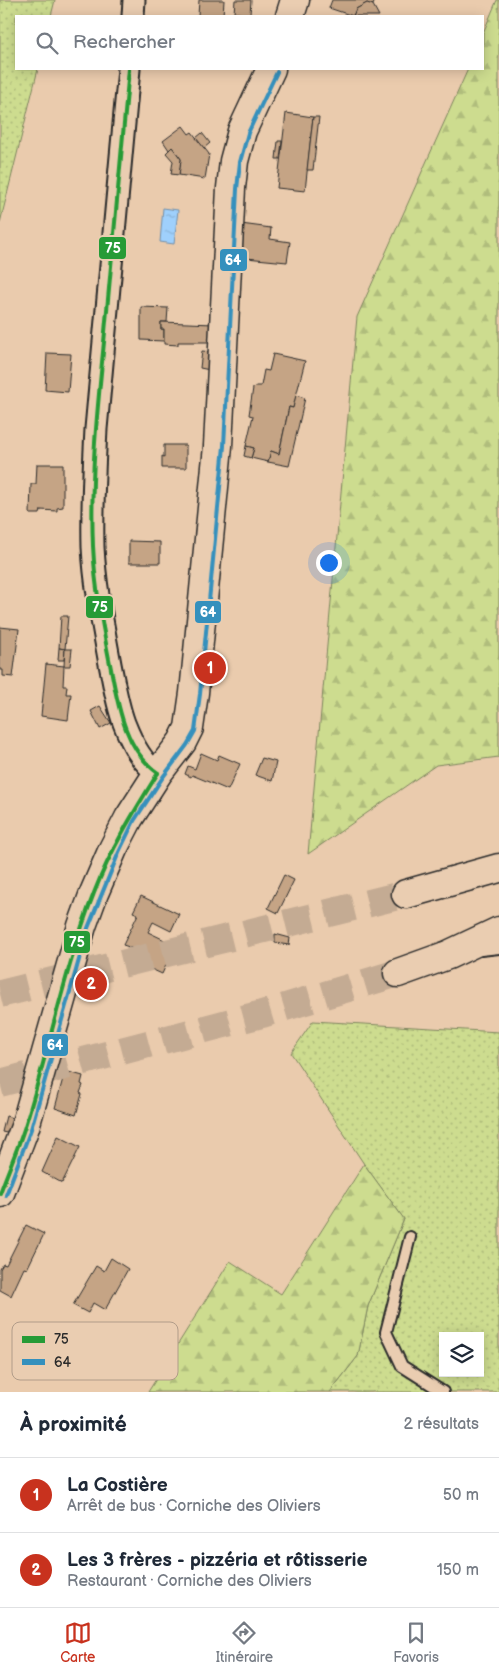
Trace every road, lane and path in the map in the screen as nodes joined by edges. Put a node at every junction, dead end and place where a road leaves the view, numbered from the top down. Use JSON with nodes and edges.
{"nodes":[{"id":1,"x":134,"y":0,"type":"edge"},
{"id":2,"x":294,"y":0,"type":"edge"},
{"id":3,"x":133,"y":15,"type":"edge"},
{"id":4,"x":290,"y":15,"type":"edge"},
{"id":5,"x":129,"y":70,"type":"edge"},
{"id":6,"x":271,"y":70,"type":"edge"},
{"id":7,"x":158,"y":773,"type":"junction"},
{"id":8,"x":499,"y":868,"type":"edge"},
{"id":9,"x":406,"y":894,"type":"tunnel mouth"},
{"id":10,"x":499,"y":931,"type":"edge"},
{"id":11,"x":499,"y":948,"type":"edge"},
{"id":12,"x":448,"y":955,"type":"junction"},
{"id":13,"x":398,"y":973,"type":"tunnel mouth"},
{"id":14,"x":0,"y":1193,"type":"edge"},
{"id":15,"x":410,"y":1237,"type":"dead end"},
{"id":16,"x":443,"y":1392,"type":"edge"}],
"edges":[{"from":1,"to":3,"type":"street"},
{"from":2,"to":4,"type":"main road"},
{"from":5,"to":7,"type":"street"},
{"from":6,"to":7,"type":"main road"},
{"from":7,"to":14,"type":"main road"},
{"from":8,"to":9,"type":"main road"},
{"from":10,"to":12,"type":"main road"},
{"from":11,"to":12,"type":"lane"},
{"from":12,"to":13,"type":"main road"},
{"from":15,"to":16,"type":"lane"}]}
